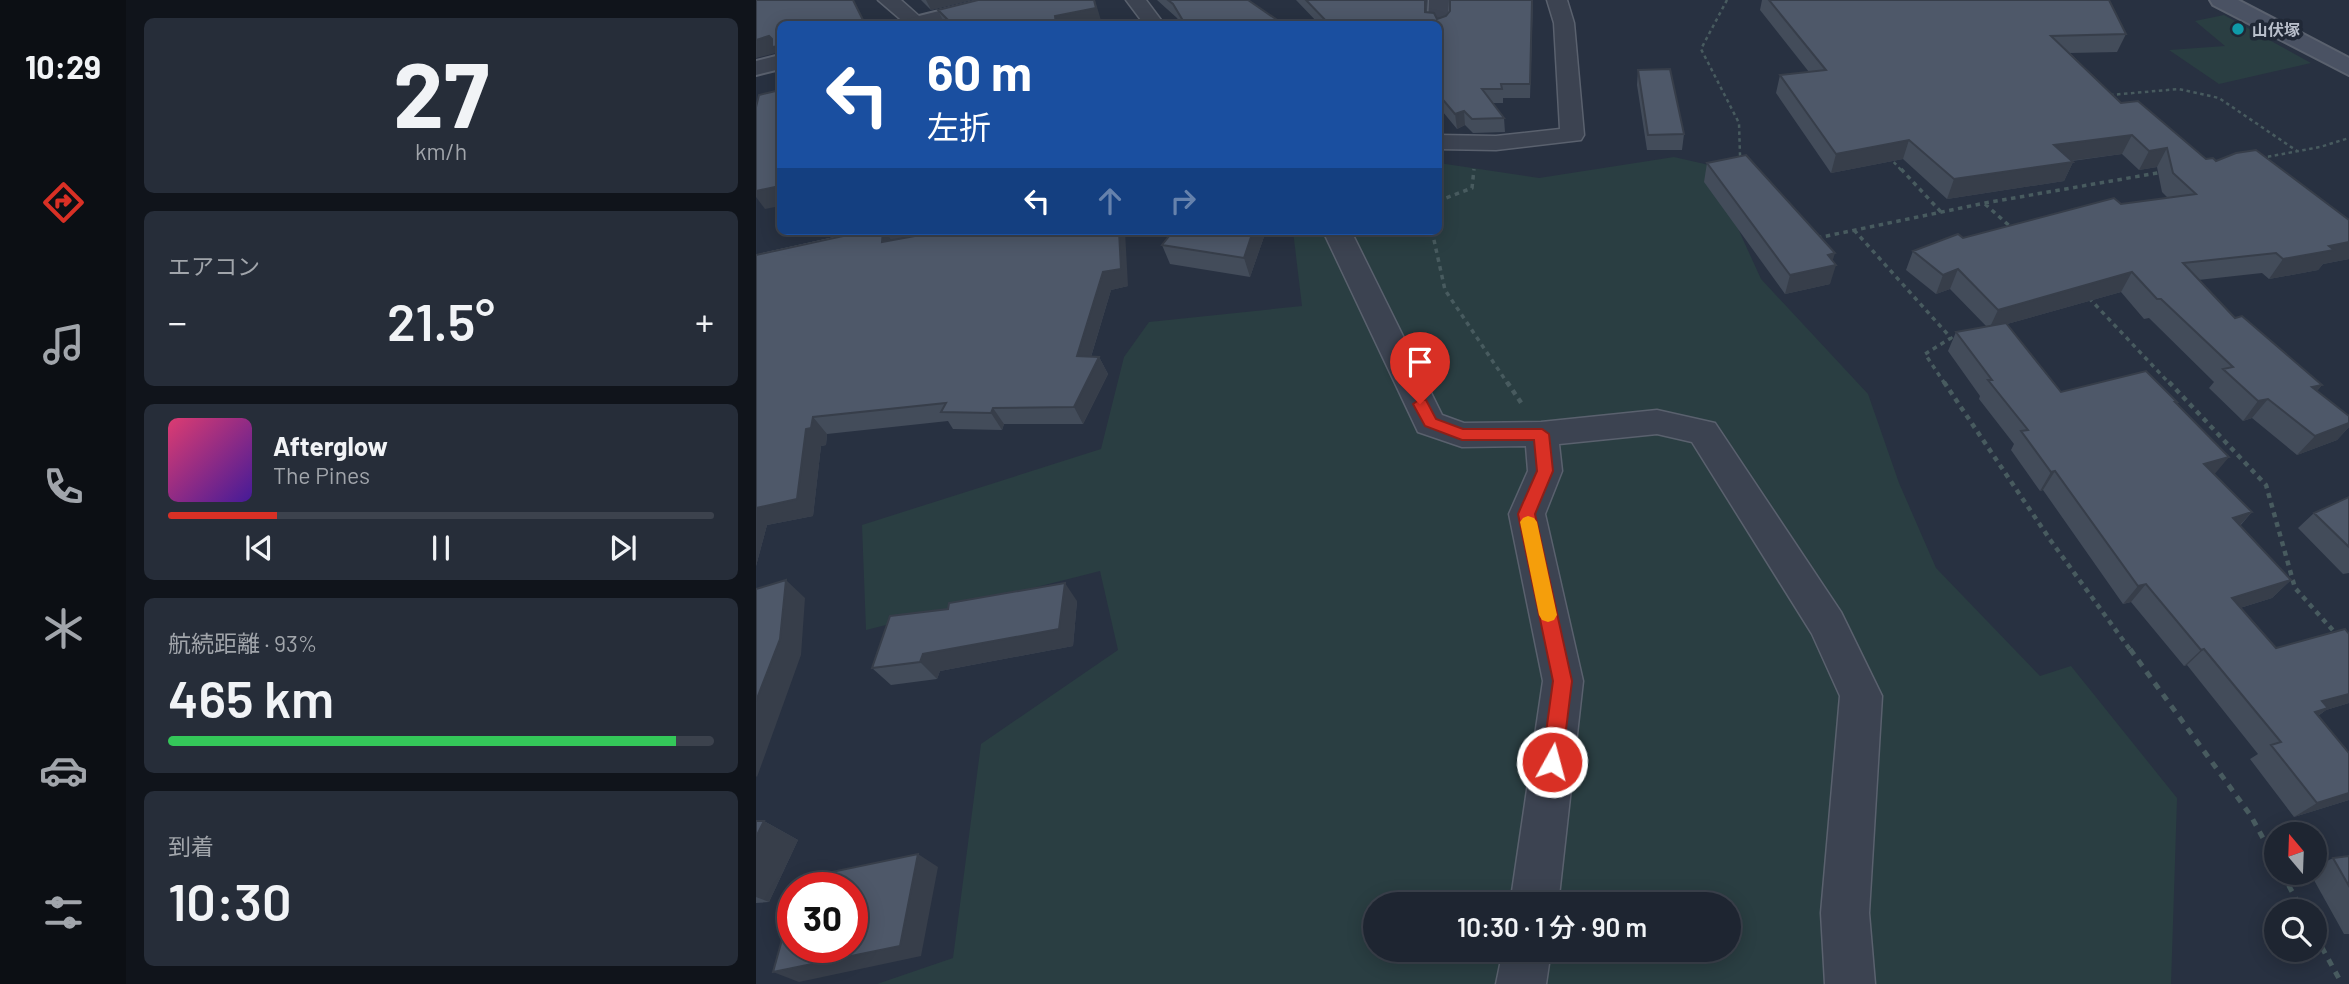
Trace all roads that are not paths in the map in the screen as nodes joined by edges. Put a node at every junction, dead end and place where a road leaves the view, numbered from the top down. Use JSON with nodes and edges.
{"nodes":[{"id":1,"x":888,"y":0,"type":"edge"},
{"id":2,"x":1010,"y":0,"type":"edge"},
{"id":3,"x":1136,"y":0,"type":"edge"},
{"id":4,"x":1439,"y":0,"type":"edge"},
{"id":5,"x":1558,"y":0,"type":"edge"},
{"id":6,"x":2221,"y":0,"type":"edge"},
{"id":7,"x":913,"y":21,"type":"edge"},
{"id":8,"x":929,"y":21,"type":"edge"},
{"id":9,"x":1152,"y":21,"type":"edge"},
{"id":10,"x":1438,"y":21,"type":"edge"},
{"id":11,"x":777,"y":63,"type":"edge"},
{"id":12,"x":2347,"y":64,"type":"edge"},
{"id":13,"x":756,"y":68,"type":"edge"},
{"id":14,"x":1442,"y":142,"type":"edge"},
{"id":15,"x":887,"y":235,"type":"edge"},
{"id":16,"x":1339,"y":235,"type":"edge"},
{"id":17,"x":756,"y":265,"type":"edge"},
{"id":18,"x":1542,"y":434,"type":"junction"},
{"id":19,"x":1536,"y":892,"type":"edge"},
{"id":20,"x":1525,"y":962,"type":"edge"},
{"id":21,"x":1521,"y":984,"type":"edge"},
{"id":22,"x":1850,"y":984,"type":"edge"}],
"edges":[{"from":1,"to":7,"type":"street"},
{"from":2,"to":8,"type":"street"},
{"from":3,"to":9,"type":"street"},
{"from":4,"to":10,"type":"street"},
{"from":5,"to":14,"type":"street"},
{"from":6,"to":12,"type":"main road"},
{"from":11,"to":13,"type":"street"},
{"from":15,"to":17,"type":"street"},
{"from":16,"to":18,"type":"street"},
{"from":18,"to":19,"type":"street"},
{"from":18,"to":22,"type":"street"},
{"from":20,"to":21,"type":"street"}]}
